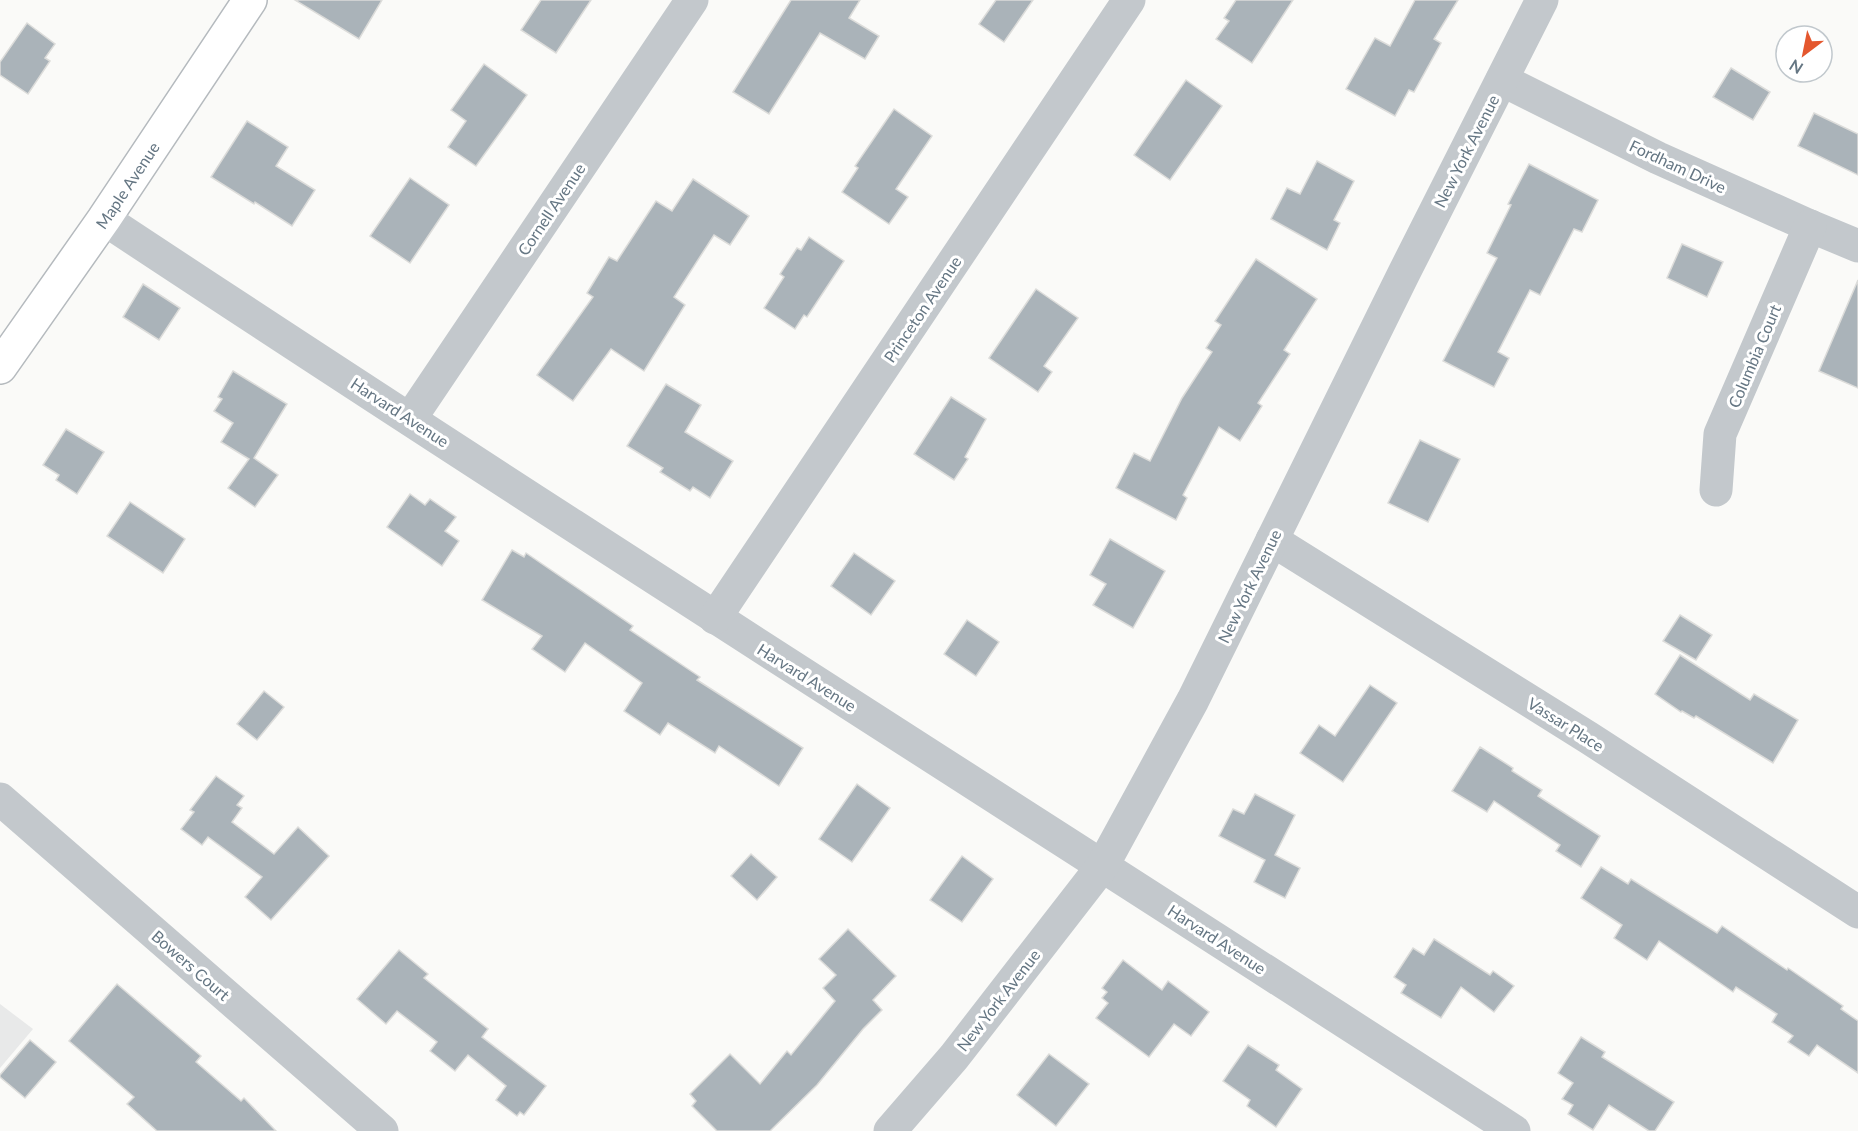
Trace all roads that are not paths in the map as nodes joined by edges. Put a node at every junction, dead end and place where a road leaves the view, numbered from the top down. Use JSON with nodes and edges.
{"nodes":[{"id":1,"x":250,"y":0,"type":"edge"},
{"id":2,"x":692,"y":0,"type":"edge"},
{"id":3,"x":1129,"y":0,"type":"edge"},
{"id":4,"x":1542,"y":0,"type":"edge"},
{"id":5,"x":1502,"y":80,"type":"junction"},
{"id":6,"x":104,"y":219,"type":"junction"},
{"id":7,"x":1810,"y":226,"type":"junction"},
{"id":8,"x":1858,"y":246,"type":"edge"},
{"id":9,"x":0,"y":367,"type":"edge"},
{"id":10,"x":410,"y":419,"type":"junction"},
{"id":11,"x":1716,"y":490,"type":"dead end"},
{"id":12,"x":1272,"y":540,"type":"junction"},
{"id":13,"x":715,"y":618,"type":"junction"},
{"id":14,"x":0,"y":799,"type":"edge"},
{"id":15,"x":1103,"y":865,"type":"junction"},
{"id":16,"x":1858,"y":912,"type":"edge"},
{"id":17,"x":382,"y":1131,"type":"edge"},
{"id":18,"x":890,"y":1131,"type":"edge"},
{"id":19,"x":1514,"y":1131,"type":"edge"}],
"edges":[{"from":1,"to":6,"type":"main road","name":"Maple Avenue"},
{"from":2,"to":10,"type":"street","name":"Cornell Avenue"},
{"from":3,"to":13,"type":"street","name":"Princeton Avenue"},
{"from":4,"to":5,"type":"street","name":"New York Avenue"},
{"from":5,"to":7,"type":"street","name":"Fordham Drive"},
{"from":5,"to":12,"type":"street","name":"New York Avenue"},
{"from":6,"to":9,"type":"main road","name":"Maple Avenue"},
{"from":6,"to":10,"type":"street","name":"Harvard Avenue"},
{"from":7,"to":8,"type":"street","name":"Fordham Drive"},
{"from":7,"to":11,"type":"street","name":"Columbia Court"},
{"from":10,"to":13,"type":"street","name":"Harvard Avenue"},
{"from":12,"to":15,"type":"street","name":"New York Avenue"},
{"from":12,"to":16,"type":"street","name":"Vassar Place"},
{"from":13,"to":15,"type":"street","name":"Harvard Avenue"},
{"from":14,"to":17,"type":"street","name":"Bowers Court"},
{"from":15,"to":18,"type":"street","name":"New York Avenue"},
{"from":15,"to":19,"type":"street","name":"Harvard Avenue"}]}
